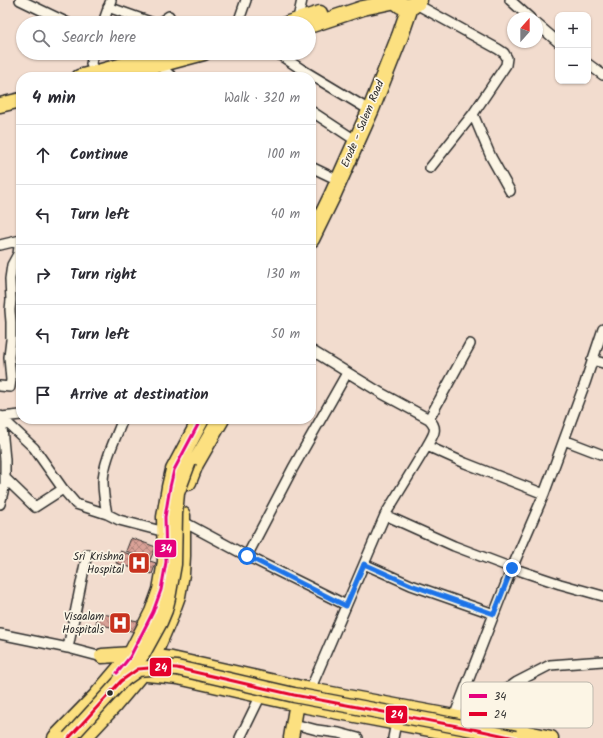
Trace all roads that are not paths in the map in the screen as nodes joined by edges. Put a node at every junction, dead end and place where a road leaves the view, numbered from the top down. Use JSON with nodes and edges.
{"nodes":[{"id":1,"x":20,"y":0,"type":"edge"},
{"id":2,"x":246,"y":0,"type":"edge"},
{"id":3,"x":302,"y":0,"type":"edge"},
{"id":4,"x":364,"y":0,"type":"edge"},
{"id":5,"x":510,"y":0,"type":"edge"},
{"id":6,"x":110,"y":3,"type":"edge"},
{"id":7,"x":406,"y":3,"type":"edge"},
{"id":8,"x":523,"y":12,"type":"edge"},
{"id":9,"x":53,"y":16,"type":"edge"},
{"id":10,"x":105,"y":16,"type":"edge"},
{"id":11,"x":138,"y":16,"type":"edge"},
{"id":12,"x":240,"y":16,"type":"edge"},
{"id":13,"x":299,"y":16,"type":"edge"},
{"id":14,"x":316,"y":17,"type":"edge"},
{"id":15,"x":316,"y":19,"type":"edge"},
{"id":16,"x":543,"y":29,"type":"edge"},
{"id":17,"x":555,"y":39,"type":"edge"},
{"id":18,"x":92,"y":60,"type":"edge"},
{"id":19,"x":153,"y":60,"type":"edge"},
{"id":20,"x":161,"y":60,"type":"edge"},
{"id":21,"x":288,"y":60,"type":"edge"},
{"id":22,"x":591,"y":66,"type":"edge"},
{"id":23,"x":98,"y":72,"type":"edge"},
{"id":24,"x":111,"y":72,"type":"edge"},
{"id":25,"x":169,"y":72,"type":"edge"},
{"id":26,"x":306,"y":72,"type":"edge"},
{"id":27,"x":603,"y":75,"type":"edge"},
{"id":28,"x":316,"y":78,"type":"edge"},
{"id":29,"x":16,"y":94,"type":"edge"},
{"id":30,"x":0,"y":98,"type":"edge"},
{"id":31,"x":16,"y":101,"type":"edge"},
{"id":32,"x":0,"y":105,"type":"edge"},
{"id":33,"x":366,"y":108,"type":"junction"},
{"id":34,"x":316,"y":114,"type":"edge"},
{"id":35,"x":473,"y":114,"type":"junction"},
{"id":36,"x":352,"y":138,"type":"junction"},
{"id":37,"x":430,"y":168,"type":"dead end"},
{"id":38,"x":316,"y":170,"type":"edge"},
{"id":39,"x":336,"y":178,"type":"junction"},
{"id":40,"x":510,"y":191,"type":"dead end"},
{"id":41,"x":316,"y":216,"type":"edge"},
{"id":42,"x":316,"y":227,"type":"edge"},
{"id":43,"x":16,"y":241,"type":"edge"},
{"id":44,"x":0,"y":245,"type":"edge"},
{"id":45,"x":16,"y":258,"type":"edge"},
{"id":46,"x":603,"y":329,"type":"edge"},
{"id":47,"x":470,"y":344,"type":"dead end"},
{"id":48,"x":316,"y":353,"type":"edge"},
{"id":49,"x":592,"y":360,"type":"junction"},
{"id":50,"x":603,"y":363,"type":"edge"},
{"id":51,"x":347,"y":373,"type":"junction"},
{"id":52,"x":0,"y":386,"type":"edge"},
{"id":53,"x":16,"y":415,"type":"edge"},
{"id":54,"x":0,"y":417,"type":"edge"},
{"id":55,"x":429,"y":419,"type":"junction"},
{"id":56,"x":121,"y":424,"type":"edge"},
{"id":57,"x":198,"y":424,"type":"edge"},
{"id":58,"x":207,"y":424,"type":"edge"},
{"id":59,"x":218,"y":424,"type":"edge"},
{"id":60,"x":1,"y":437,"type":"edge"},
{"id":61,"x":564,"y":440,"type":"junction"},
{"id":62,"x":427,"y":446,"type":"junction"},
{"id":63,"x":603,"y":455,"type":"edge"},
{"id":64,"x":2,"y":460,"type":"edge"},
{"id":65,"x":3,"y":482,"type":"edge"},
{"id":66,"x":63,"y":489,"type":"junction"},
{"id":67,"x":544,"y":494,"type":"junction"},
{"id":68,"x":0,"y":504,"type":"edge"},
{"id":69,"x":107,"y":514,"type":"junction"},
{"id":70,"x":385,"y":515,"type":"junction"},
{"id":71,"x":165,"y":525,"type":"junction"},
{"id":72,"x":182,"y":528,"type":"junction"},
{"id":73,"x":87,"y":554,"type":"dead end"},
{"id":74,"x":247,"y":556,"type":"junction"},
{"id":75,"x":364,"y":564,"type":"junction"},
{"id":76,"x":512,"y":568,"type":"junction"},
{"id":77,"x":603,"y":596,"type":"edge"},
{"id":78,"x":346,"y":606,"type":"junction"},
{"id":79,"x":494,"y":614,"type":"junction"},
{"id":80,"x":0,"y":634,"type":"edge"},
{"id":81,"x":68,"y":648,"type":"junction"},
{"id":82,"x":102,"y":656,"type":"junction"},
{"id":83,"x":603,"y":661,"type":"edge"},
{"id":84,"x":157,"y":662,"type":"junction"},
{"id":85,"x":124,"y":667,"type":"junction"},
{"id":86,"x":140,"y":674,"type":"junction"},
{"id":87,"x":468,"y":682,"type":"edge"},
{"id":88,"x":517,"y":682,"type":"edge"},
{"id":89,"x":304,"y":689,"type":"junction"},
{"id":90,"x":261,"y":695,"type":"junction"},
{"id":91,"x":461,"y":699,"type":"edge"},
{"id":92,"x":296,"y":704,"type":"junction"},
{"id":93,"x":399,"y":707,"type":"junction"},
{"id":94,"x":454,"y":717,"type":"junction"},
{"id":95,"x":461,"y":718,"type":"edge"},
{"id":96,"x":396,"y":722,"type":"junction"},
{"id":97,"x":294,"y":724,"type":"junction"},
{"id":98,"x":461,"y":727,"type":"edge"},
{"id":99,"x":468,"y":728,"type":"edge"},
{"id":100,"x":474,"y":728,"type":"edge"},
{"id":101,"x":506,"y":728,"type":"edge"},
{"id":102,"x":56,"y":738,"type":"edge"},
{"id":103,"x":69,"y":738,"type":"edge"},
{"id":104,"x":83,"y":738,"type":"edge"},
{"id":105,"x":240,"y":738,"type":"edge"},
{"id":106,"x":291,"y":738,"type":"edge"},
{"id":107,"x":355,"y":738,"type":"edge"},
{"id":108,"x":393,"y":738,"type":"edge"},
{"id":109,"x":475,"y":738,"type":"edge"},
{"id":110,"x":515,"y":738,"type":"edge"},
{"id":111,"x":551,"y":738,"type":"edge"}],
"edges":[{"from":1,"to":9,"type":"street"},
{"from":2,"to":12,"type":"street"},
{"from":3,"to":13,"type":"street"},
{"from":4,"to":14,"type":"main road"},
{"from":5,"to":8,"type":"street"},
{"from":6,"to":10,"type":"street"},
{"from":6,"to":11,"type":"street"},
{"from":7,"to":15,"type":"main road"},
{"from":7,"to":33,"type":"highway","name":"Erode - Salem Road"},
{"from":7,"to":35,"type":"street"},
{"from":7,"to":39,"type":"highway","name":"Erode - Salem Road"},
{"from":16,"to":17,"type":"street"},
{"from":18,"to":23,"type":"street"},
{"from":19,"to":24,"type":"main road"},
{"from":20,"to":25,"type":"street"},
{"from":21,"to":26,"type":"street"},
{"from":22,"to":27,"type":"street"},
{"from":28,"to":33,"type":"street"},
{"from":29,"to":30,"type":"main road"},
{"from":31,"to":32,"type":"main road"},
{"from":33,"to":36,"type":"highway","name":"Erode - Salem Road"},
{"from":34,"to":36,"type":"street"},
{"from":35,"to":37,"type":"street"},
{"from":35,"to":40,"type":"street"},
{"from":36,"to":39,"type":"highway","name":"Erode - Salem Road"},
{"from":38,"to":39,"type":"street"},
{"from":39,"to":41,"type":"highway","name":"Erode - Salem Road"},
{"from":39,"to":42,"type":"highway","name":"Erode - Salem Road"},
{"from":43,"to":44,"type":"street"},
{"from":45,"to":52,"type":"street"},
{"from":46,"to":49,"type":"street"},
{"from":47,"to":55,"type":"street"},
{"from":48,"to":51,"type":"street"},
{"from":49,"to":50,"type":"street"},
{"from":49,"to":61,"type":"street"},
{"from":51,"to":55,"type":"street"},
{"from":51,"to":74,"type":"street"},
{"from":53,"to":54,"type":"street"},
{"from":54,"to":60,"type":"street"},
{"from":54,"to":66,"type":"street"},
{"from":55,"to":62,"type":"street"},
{"from":56,"to":69,"type":"street"},
{"from":57,"to":71,"type":"highway"},
{"from":58,"to":85,"type":"highway","bridge":true},
{"from":59,"to":72,"type":"highway"},
{"from":60,"to":64,"type":"street"},
{"from":61,"to":63,"type":"street"},
{"from":61,"to":67,"type":"street"},
{"from":62,"to":67,"type":"street"},
{"from":62,"to":70,"type":"street"},
{"from":64,"to":65,"type":"street"},
{"from":65,"to":66,"type":"street"},
{"from":65,"to":68,"type":"street"},
{"from":66,"to":69,"type":"street"},
{"from":67,"to":76,"type":"street"},
{"from":69,"to":71,"type":"street"},
{"from":70,"to":75,"type":"street"},
{"from":70,"to":76,"type":"street"},
{"from":71,"to":72,"type":"street"},
{"from":71,"to":72,"type":"street"},
{"from":71,"to":85,"type":"highway"},
{"from":72,"to":74,"type":"street"},
{"from":72,"to":84,"type":"highway"},
{"from":73,"to":81,"type":"street"},
{"from":74,"to":78,"type":"street"},
{"from":75,"to":78,"type":"street"},
{"from":75,"to":79,"type":"street"},
{"from":76,"to":77,"type":"street"},
{"from":76,"to":79,"type":"street"},
{"from":78,"to":89,"type":"street"},
{"from":79,"to":87,"type":"street"},
{"from":80,"to":81,"type":"street"},
{"from":81,"to":82,"type":"street"},
{"from":82,"to":85,"type":"main road"},
{"from":82,"to":85,"type":"main road"},
{"from":83,"to":88,"type":"street"},
{"from":84,"to":85,"type":"main road"},
{"from":84,"to":85,"type":"main road","bridge":true},
{"from":84,"to":86,"type":"highway"},
{"from":84,"to":89,"type":"main road"},
{"from":84,"to":98,"type":"main road","bridge":true},
{"from":85,"to":86,"type":"main road"},
{"from":85,"to":102,"type":"highway"},
{"from":85,"to":103,"type":"main road","bridge":true},
{"from":86,"to":90,"type":"main road"},
{"from":86,"to":104,"type":"highway"},
{"from":89,"to":92,"type":"main road"},
{"from":89,"to":93,"type":"main road"},
{"from":90,"to":92,"type":"main road"},
{"from":90,"to":105,"type":"street"},
{"from":91,"to":94,"type":"street"},
{"from":92,"to":96,"type":"main road"},
{"from":92,"to":97,"type":"main road"},
{"from":93,"to":94,"type":"main road"},
{"from":93,"to":96,"type":"street"},
{"from":94,"to":95,"type":"main road"},
{"from":96,"to":108,"type":"street"},
{"from":96,"to":109,"type":"main road"},
{"from":97,"to":106,"type":"main road"},
{"from":97,"to":107,"type":"street"},
{"from":99,"to":110,"type":"main road","bridge":true},
{"from":100,"to":109,"type":"street"},
{"from":101,"to":111,"type":"main road"}]}
